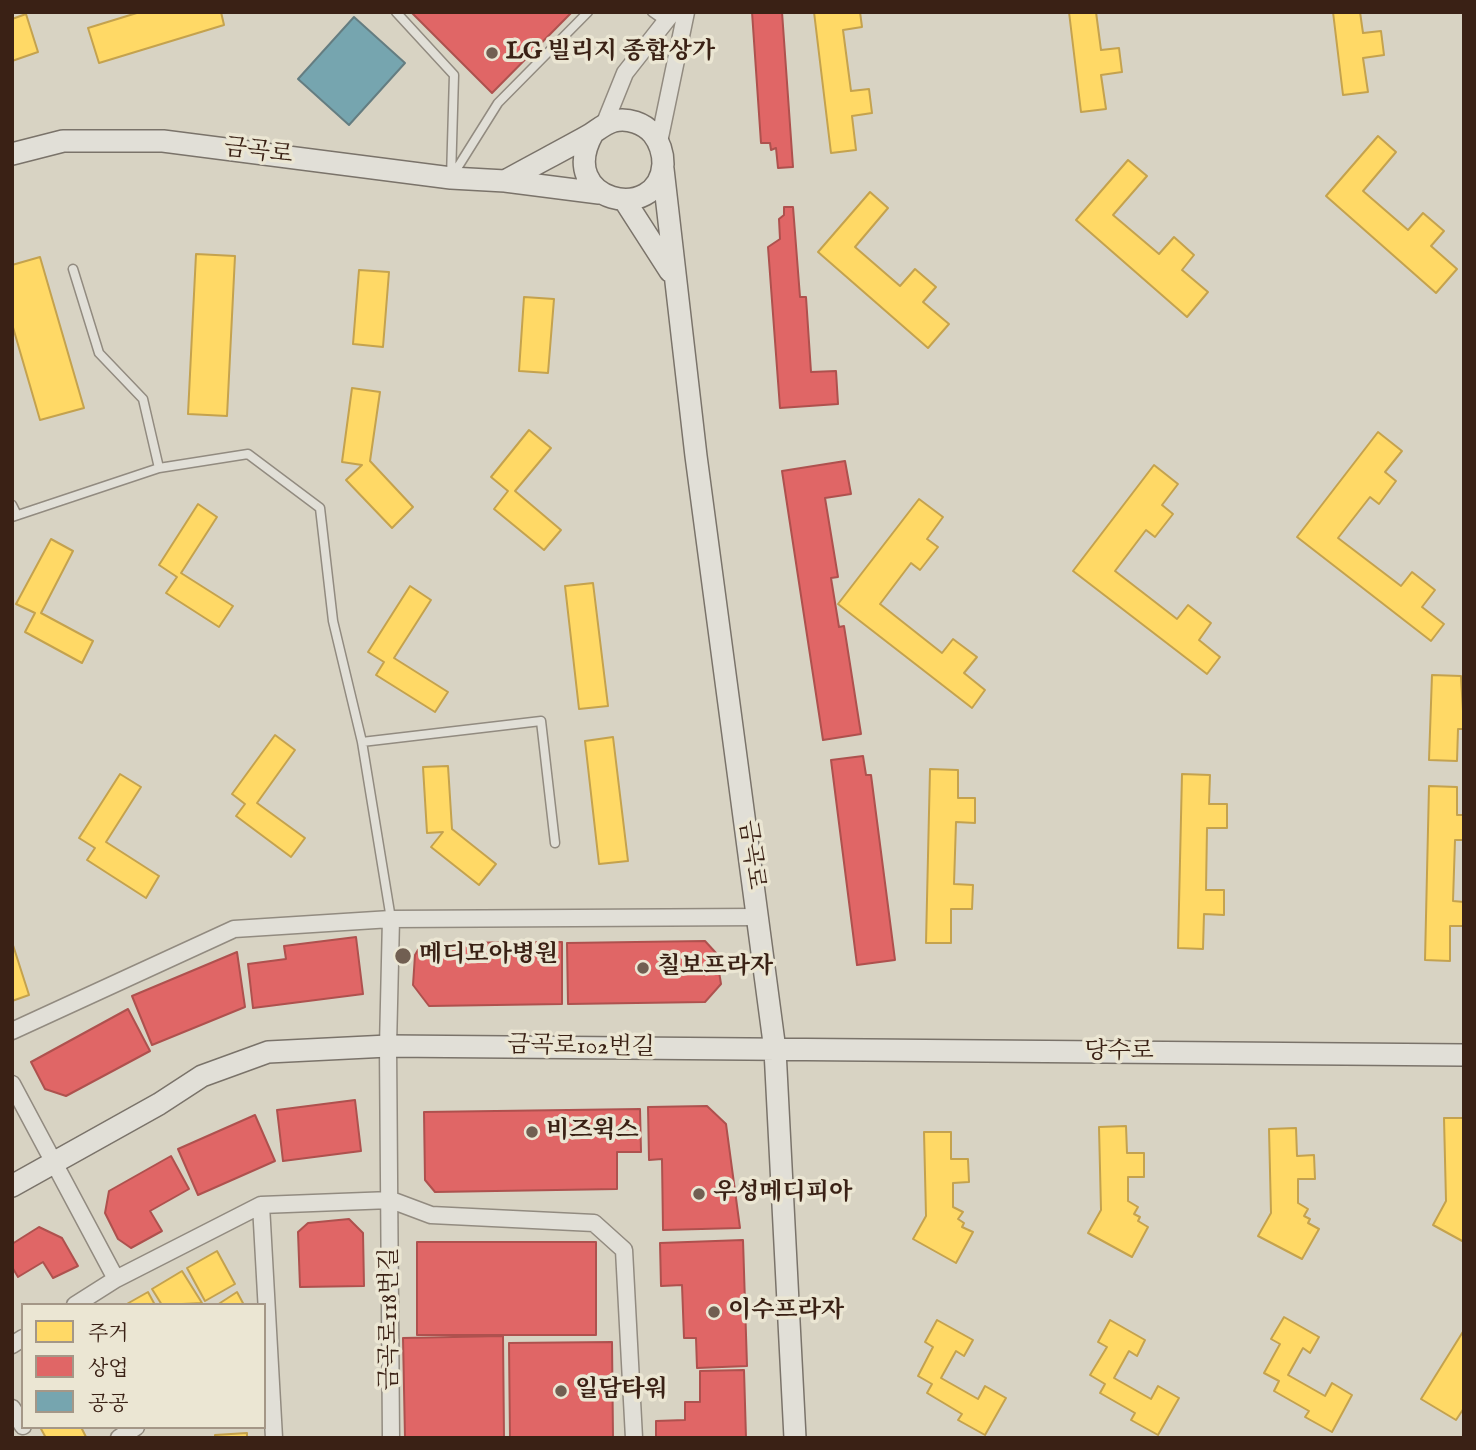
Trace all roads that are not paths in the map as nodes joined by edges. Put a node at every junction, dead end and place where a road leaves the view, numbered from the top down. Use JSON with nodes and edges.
{"nodes":[{"id":1,"x":396,"y":12,"type":"edge"},
{"id":2,"x":588,"y":12,"type":"edge"},
{"id":3,"x":685,"y":12,"type":"edge"},
{"id":4,"x":663,"y":15,"type":"edge"},
{"id":5,"x":599,"y":129,"type":"junction"},
{"id":6,"x":659,"y":142,"type":"junction"},
{"id":7,"x":12,"y":154,"type":"edge"},
{"id":8,"x":663,"y":169,"type":"junction"},
{"id":9,"x":451,"y":178,"type":"junction"},
{"id":10,"x":505,"y":181,"type":"junction"},
{"id":11,"x":599,"y":193,"type":"junction"},
{"id":12,"x":625,"y":201,"type":"junction"},
{"id":13,"x":73,"y":269,"type":"dead end"},
{"id":14,"x":673,"y":276,"type":"junction"},
{"id":15,"x":159,"y":468,"type":"junction"},
{"id":16,"x":12,"y":505,"type":"edge"},
{"id":17,"x":14,"y":516,"type":"edge"},
{"id":18,"x":362,"y":742,"type":"junction"},
{"id":19,"x":555,"y":843,"type":"dead end"},
{"id":20,"x":759,"y":917,"type":"junction"},
{"id":21,"x":391,"y":919,"type":"junction"},
{"id":22,"x":12,"y":1031,"type":"edge"},
{"id":23,"x":388,"y":1046,"type":"junction"},
{"id":24,"x":775,"y":1051,"type":"junction"},
{"id":25,"x":1464,"y":1055,"type":"edge"},
{"id":26,"x":12,"y":1084,"type":"edge"},
{"id":27,"x":53,"y":1164,"type":"junction"},
{"id":28,"x":12,"y":1186,"type":"edge"},
{"id":29,"x":391,"y":1200,"type":"junction"},
{"id":30,"x":261,"y":1205,"type":"junction"},
{"id":31,"x":116,"y":1279,"type":"junction"},
{"id":32,"x":78,"y":1303,"type":"edge"},
{"id":33,"x":264,"y":1303,"type":"edge"},
{"id":34,"x":266,"y":1349,"type":"edge"},
{"id":35,"x":12,"y":1408,"type":"edge"},
{"id":36,"x":21,"y":1424,"type":"edge"},
{"id":37,"x":274,"y":1438,"type":"edge"},
{"id":38,"x":391,"y":1438,"type":"edge"},
{"id":39,"x":634,"y":1438,"type":"edge"},
{"id":40,"x":795,"y":1438,"type":"edge"}],
"edges":[{"from":1,"to":9,"type":"lane"},
{"from":2,"to":9,"type":"lane"},
{"from":3,"to":6,"type":"street"},
{"from":4,"to":5,"type":"street"},
{"from":5,"to":6,"type":"main road"},
{"from":5,"to":10,"type":"main road"},
{"from":5,"to":11,"type":"main road"},
{"from":6,"to":8,"type":"main road"},
{"from":7,"to":9,"type":"main road","name":"금곡로"},
{"from":8,"to":12,"type":"main road"},
{"from":8,"to":14,"type":"main road","name":"금곡로"},
{"from":9,"to":10,"type":"main road","name":"금곡로"},
{"from":10,"to":11,"type":"main road","name":"금곡로"},
{"from":11,"to":12,"type":"main road"},
{"from":12,"to":14,"type":"main road","name":"금곡로"},
{"from":13,"to":15,"type":"lane"},
{"from":14,"to":20,"type":"main road","name":"금곡로"},
{"from":15,"to":17,"type":"lane"},
{"from":15,"to":18,"type":"lane"},
{"from":16,"to":17,"type":"lane"},
{"from":18,"to":19,"type":"lane"},
{"from":18,"to":21,"type":"lane"},
{"from":20,"to":21,"type":"street"},
{"from":20,"to":24,"type":"main road","name":"금곡로"},
{"from":21,"to":22,"type":"street"},
{"from":21,"to":23,"type":"street"},
{"from":23,"to":24,"type":"main road","name":"금곡로102번길"},
{"from":23,"to":27,"type":"main road","name":"금곡로102번길"},
{"from":23,"to":29,"type":"street"},
{"from":24,"to":25,"type":"main road","name":"당수로"},
{"from":24,"to":40,"type":"main road","name":"금곡로"},
{"from":26,"to":27,"type":"street"},
{"from":27,"to":28,"type":"main road","name":"금곡로102번길"},
{"from":27,"to":31,"type":"street"},
{"from":29,"to":30,"type":"street"},
{"from":29,"to":38,"type":"street","name":"금곡로118번길"},
{"from":29,"to":39,"type":"street"},
{"from":30,"to":31,"type":"street"},
{"from":30,"to":33,"type":"street"},
{"from":31,"to":32,"type":"street"},
{"from":34,"to":37,"type":"street"},
{"from":35,"to":36,"type":"street"}]}
